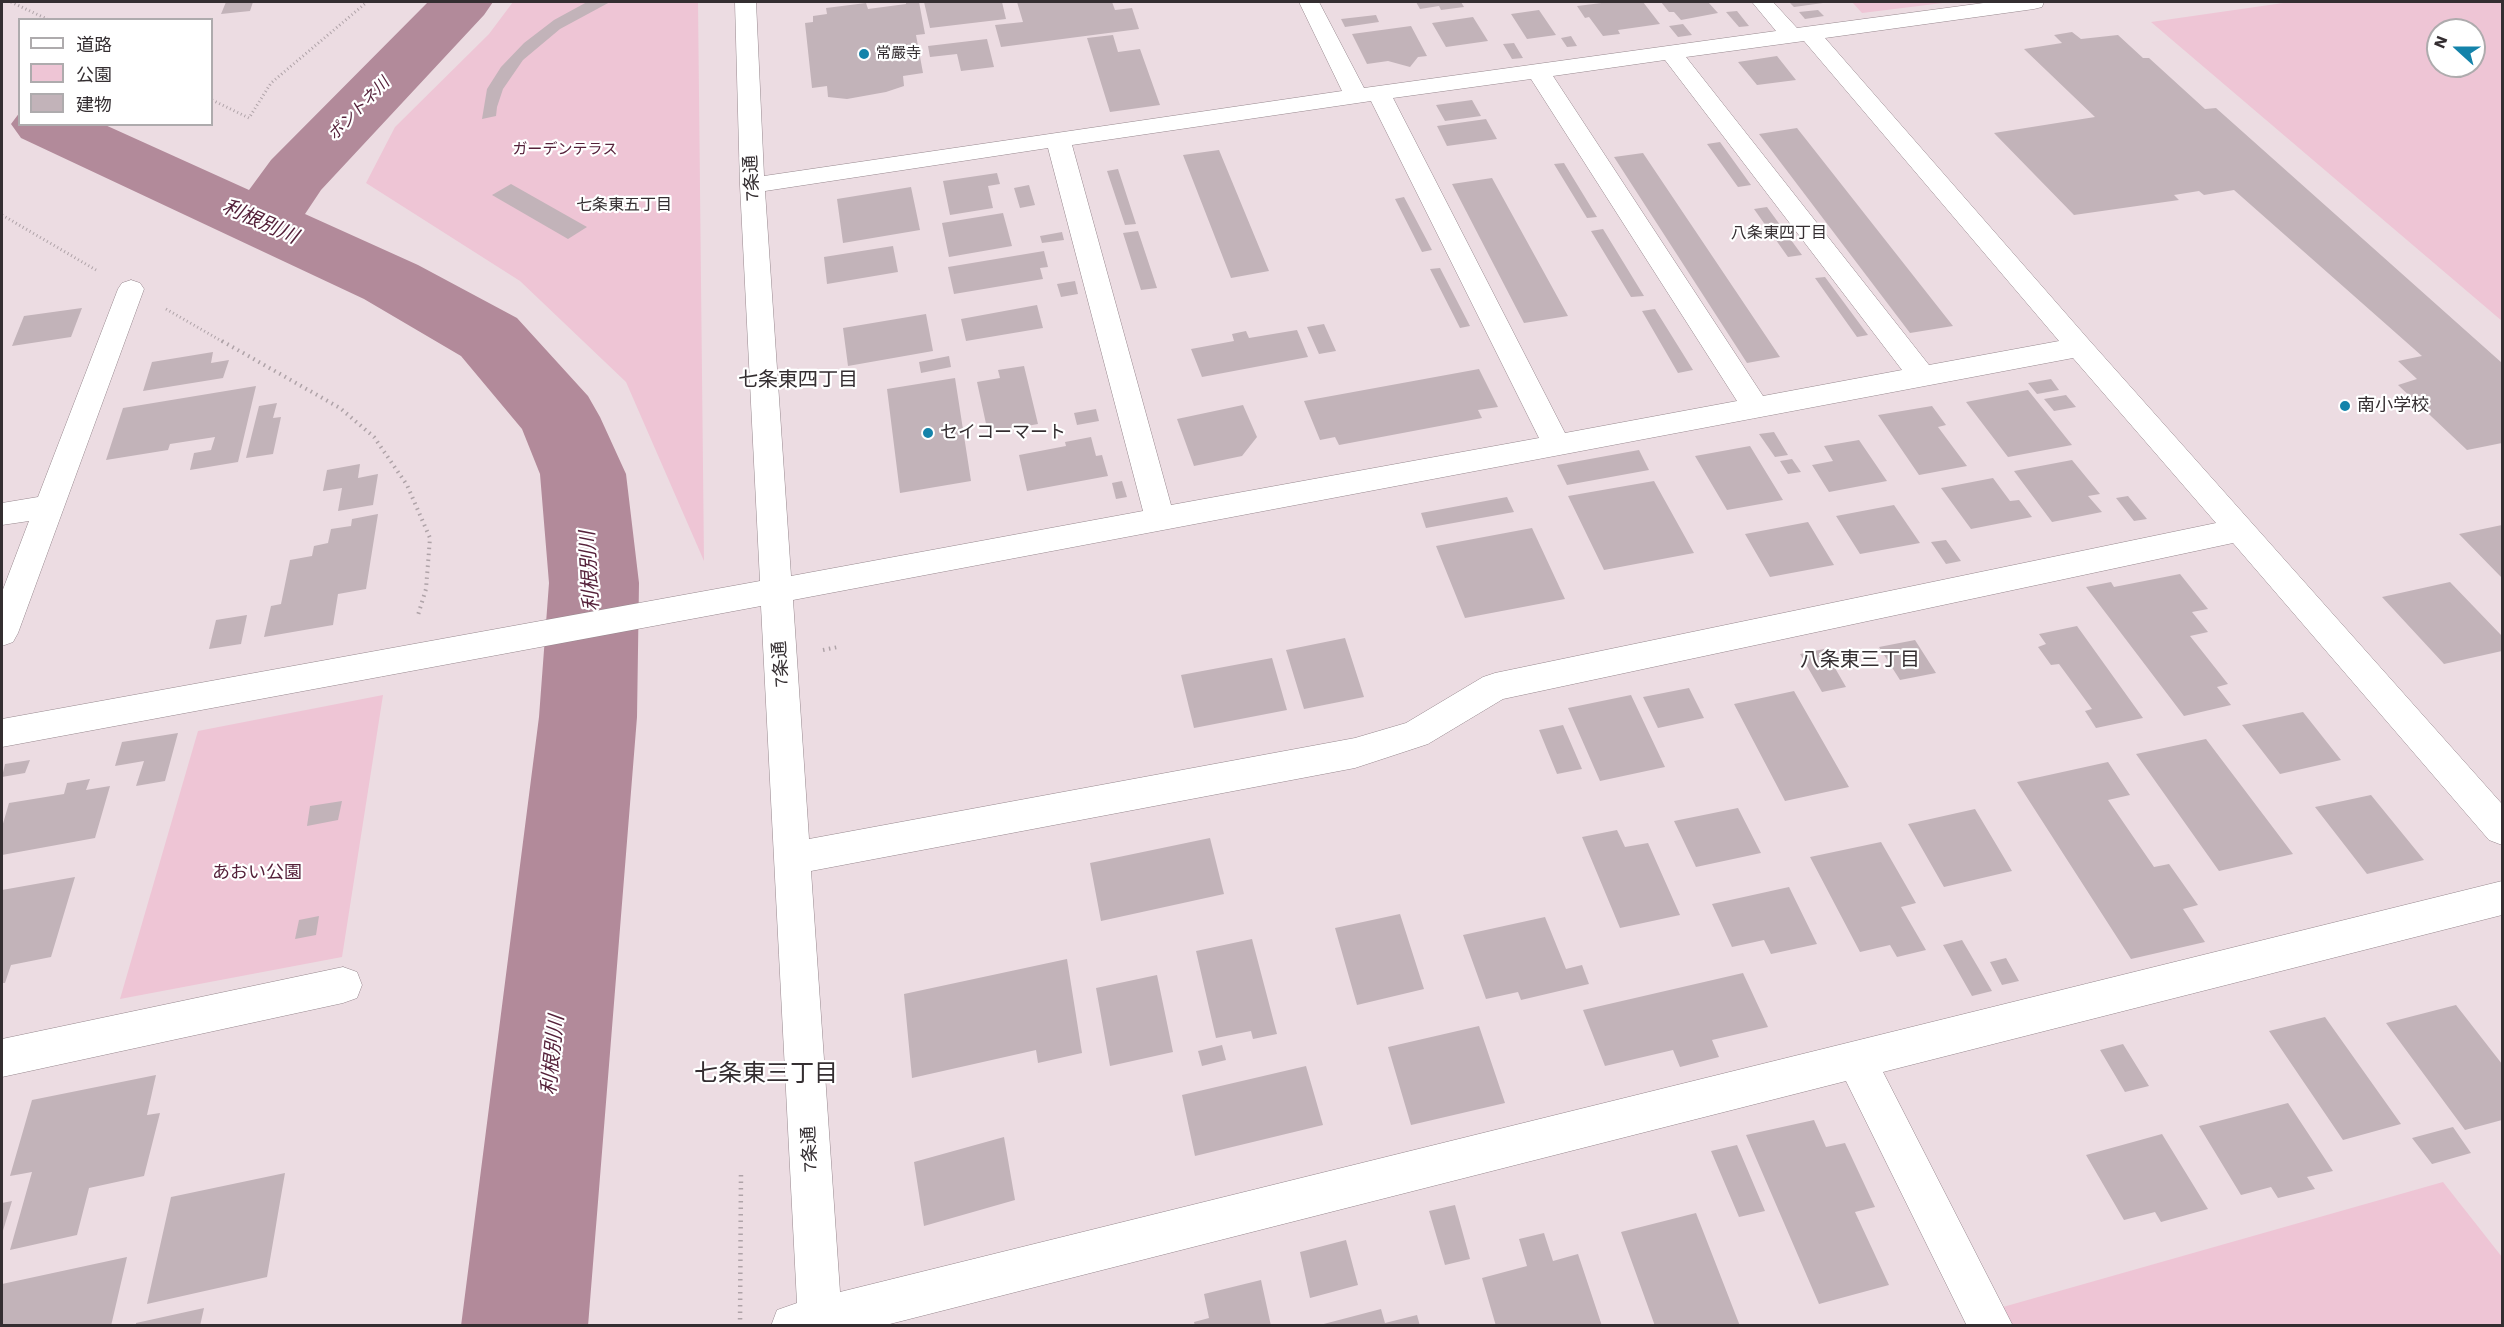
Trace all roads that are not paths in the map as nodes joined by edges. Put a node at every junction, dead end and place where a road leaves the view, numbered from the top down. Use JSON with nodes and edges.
{"nodes":[{"id":1,"x":745,"y":2,"type":"edge"},
{"id":2,"x":1309,"y":2,"type":"edge"},
{"id":3,"x":1762,"y":2,"type":"edge"},
{"id":4,"x":2032,"y":2,"type":"edge"},
{"id":5,"x":1801,"y":35,"type":"junction"},
{"id":6,"x":1671,"y":53,"type":"junction"},
{"id":7,"x":1538,"y":71,"type":"junction"},
{"id":8,"x":1368,"y":95,"type":"junction"},
{"id":9,"x":1058,"y":139,"type":"junction"},
{"id":10,"x":752,"y":185,"type":"junction"},
{"id":11,"x":131,"y":289,"type":"road end"},
{"id":12,"x":2079,"y":347,"type":"junction"},
{"id":13,"x":1922,"y":376,"type":"junction"},
{"id":14,"x":1756,"y":408,"type":"junction"},
{"id":15,"x":1557,"y":445,"type":"junction"},
{"id":16,"x":49,"y":507,"type":"junction"},
{"id":17,"x":2,"y":514,"type":"edge"},
{"id":18,"x":1160,"y":519,"type":"junction"},
{"id":19,"x":2240,"y":530,"type":"junction"},
{"id":20,"x":776,"y":590,"type":"junction"},
{"id":21,"x":2,"y":633,"type":"edge"},
{"id":22,"x":2,"y":733,"type":"edge"},
{"id":23,"x":2502,"y":829,"type":"edge"},
{"id":24,"x":792,"y":858,"type":"junction"},
{"id":25,"x":2502,"y":898,"type":"edge"},
{"id":26,"x":343,"y":985,"type":"dead end"},
{"id":27,"x":2,"y":1058,"type":"edge"},
{"id":28,"x":1856,"y":1060,"type":"junction"},
{"id":29,"x":811,"y":1323,"type":"edge"},
{"id":30,"x":1991,"y":1326,"type":"edge"}],
"edges":[{"from":1,"to":10,"type":"street","name":"7条通"},
{"from":2,"to":8,"type":"street"},
{"from":3,"to":5,"type":"street"},
{"from":4,"to":5,"type":"street"},
{"from":5,"to":6,"type":"street"},
{"from":5,"to":12,"type":"street"},
{"from":6,"to":7,"type":"street"},
{"from":6,"to":13,"type":"street"},
{"from":7,"to":8,"type":"street"},
{"from":7,"to":14,"type":"street"},
{"from":8,"to":9,"type":"street"},
{"from":8,"to":15,"type":"street"},
{"from":9,"to":10,"type":"street"},
{"from":9,"to":18,"type":"street"},
{"from":10,"to":20,"type":"street","name":"7条通"},
{"from":11,"to":16,"type":"street"},
{"from":12,"to":13,"type":"street"},
{"from":12,"to":19,"type":"street"},
{"from":13,"to":14,"type":"street"},
{"from":14,"to":15,"type":"street"},
{"from":15,"to":18,"type":"street"},
{"from":16,"to":17,"type":"street"},
{"from":16,"to":21,"type":"street"},
{"from":18,"to":20,"type":"street"},
{"from":19,"to":23,"type":"street"},
{"from":19,"to":24,"type":"street"},
{"from":20,"to":22,"type":"street"},
{"from":20,"to":24,"type":"street","name":"7条通"},
{"from":24,"to":29,"type":"street","name":"7条通"},
{"from":25,"to":28,"type":"street"},
{"from":26,"to":27,"type":"street"},
{"from":28,"to":29,"type":"street"},
{"from":28,"to":30,"type":"street"}]}
